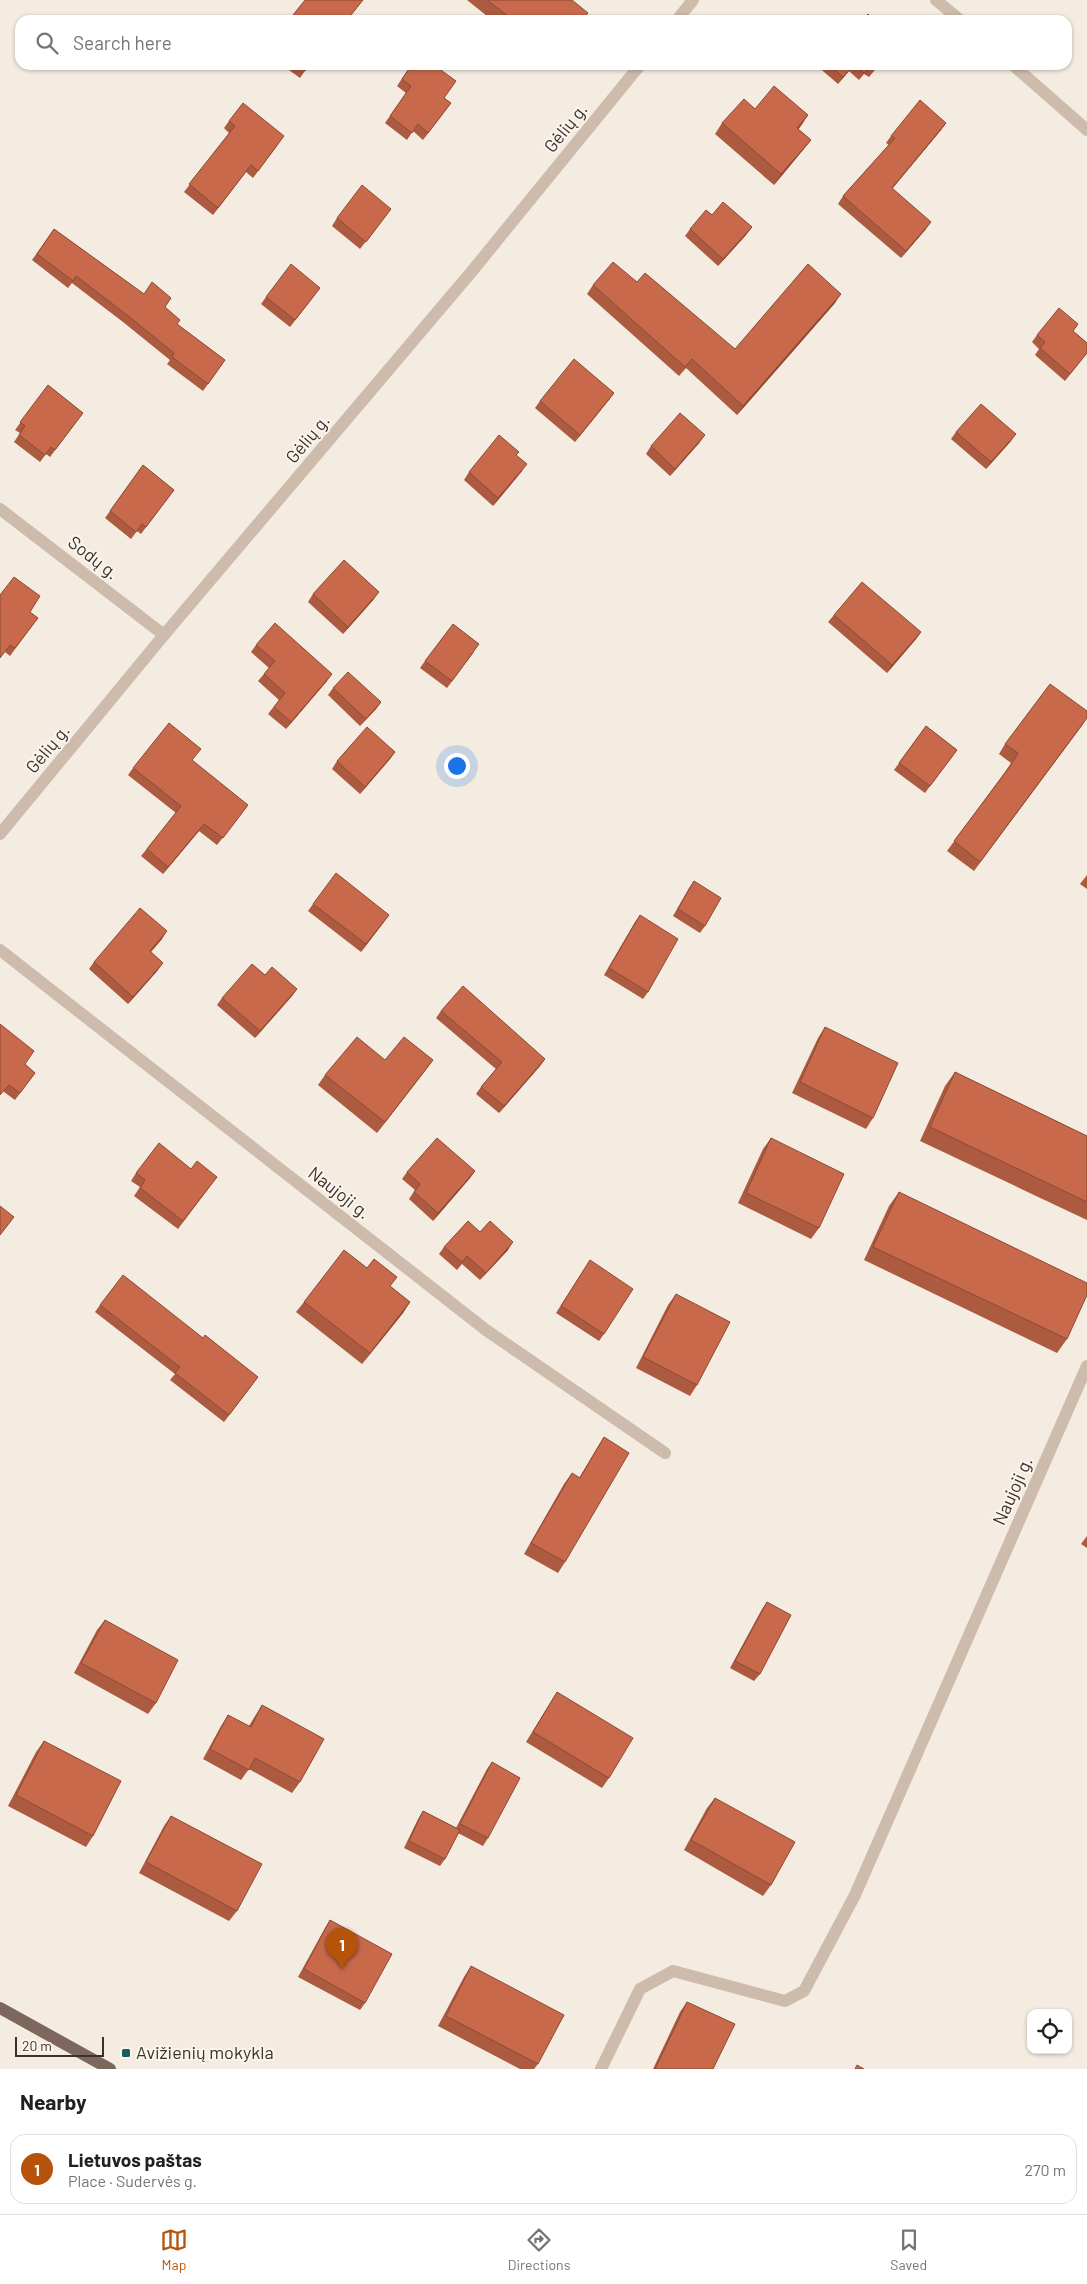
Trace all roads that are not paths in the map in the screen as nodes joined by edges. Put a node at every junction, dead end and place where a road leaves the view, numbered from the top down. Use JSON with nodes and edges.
{"nodes":[{"id":1,"x":693,"y":0,"type":"edge"},
{"id":2,"x":936,"y":0,"type":"edge"},
{"id":3,"x":681,"y":15,"type":"edge"},
{"id":4,"x":954,"y":15,"type":"edge"},
{"id":5,"x":636,"y":70,"type":"edge"},
{"id":6,"x":1019,"y":70,"type":"edge"},
{"id":7,"x":1087,"y":130,"type":"edge"},
{"id":8,"x":0,"y":509,"type":"edge"},
{"id":9,"x":164,"y":635,"type":"junction"},
{"id":10,"x":0,"y":834,"type":"edge"},
{"id":11,"x":0,"y":950,"type":"edge"},
{"id":12,"x":1087,"y":1366,"type":"edge"},
{"id":13,"x":665,"y":1454,"type":"dead end"},
{"id":14,"x":0,"y":2008,"type":"edge"},
{"id":15,"x":110,"y":2069,"type":"edge"},
{"id":16,"x":601,"y":2069,"type":"edge"}],
"edges":[{"from":1,"to":3,"type":"street"},
{"from":2,"to":4,"type":"street"},
{"from":5,"to":9,"type":"street","name":"Gėlių g."},
{"from":6,"to":7,"type":"street"},
{"from":8,"to":9,"type":"street","name":"Sodų g."},
{"from":9,"to":10,"type":"street","name":"Gėlių g."},
{"from":11,"to":13,"type":"street","name":"Naujoji g."},
{"from":12,"to":16,"type":"street","name":"Naujoji g."},
{"from":14,"to":15,"type":"main road"}]}
